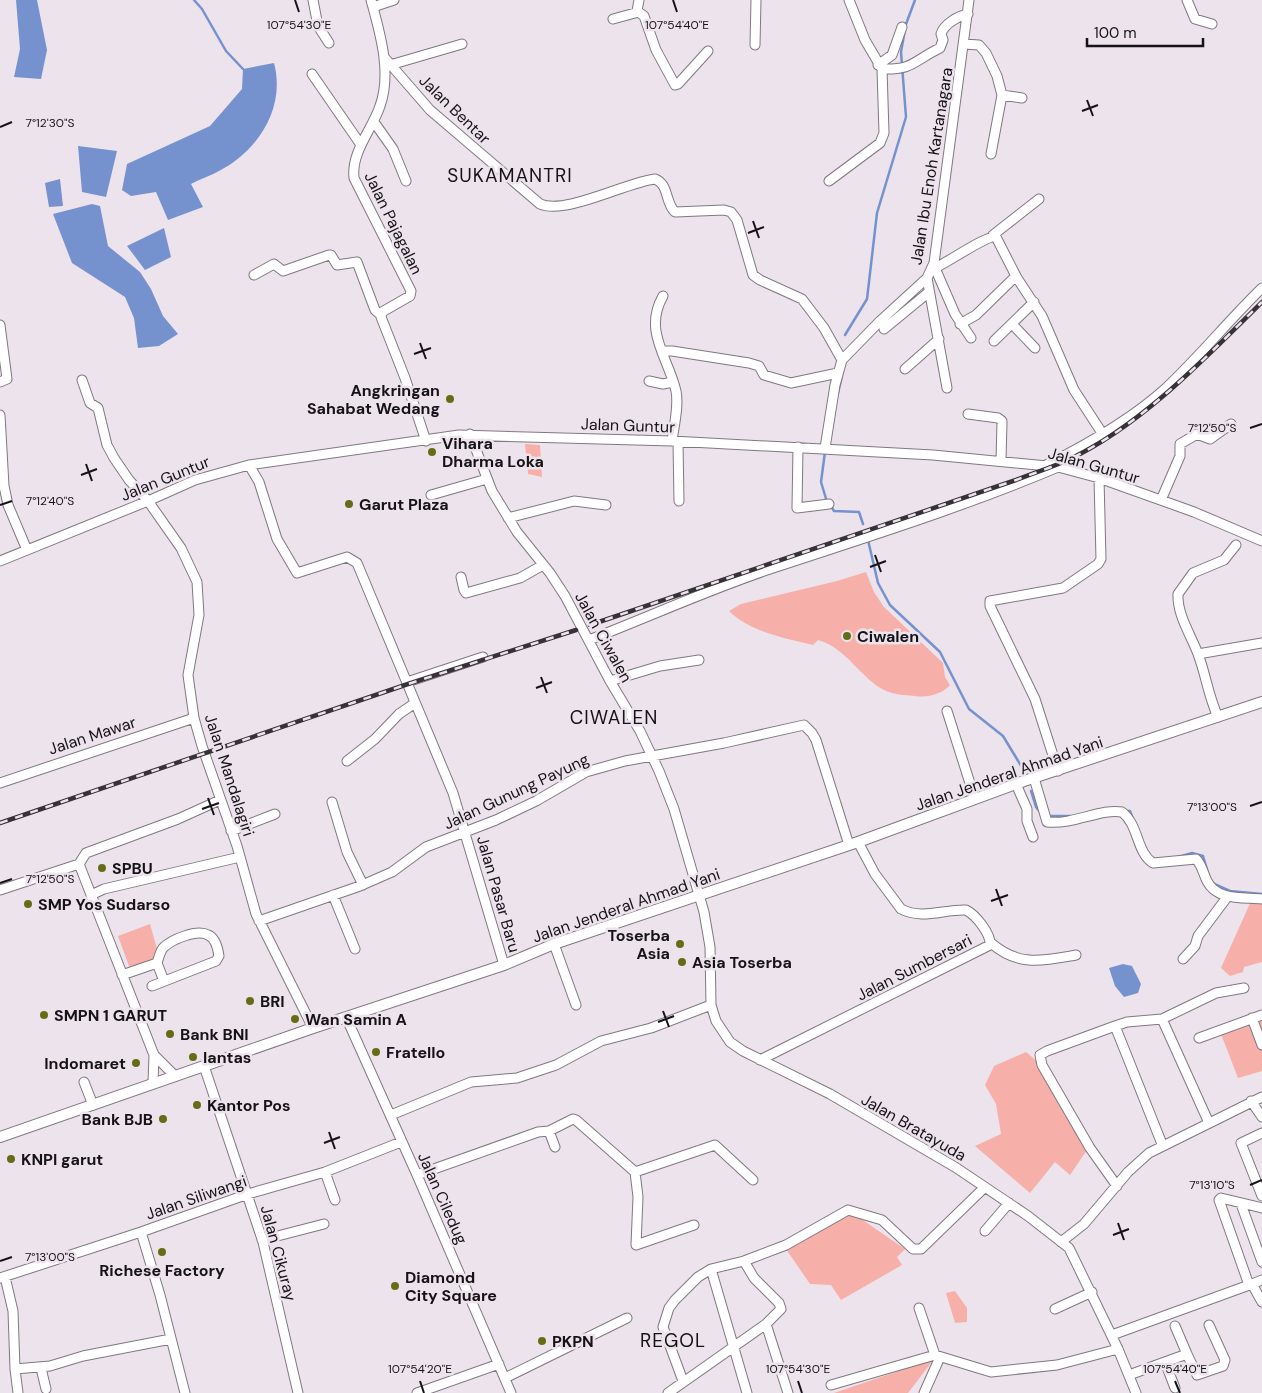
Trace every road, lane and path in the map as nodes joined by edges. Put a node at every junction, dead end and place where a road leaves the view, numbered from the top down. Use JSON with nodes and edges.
{"nodes":[{"id":1,"x":313,"y":0,"type":"edge"},
{"id":2,"x":394,"y":0,"type":"edge"},
{"id":3,"x":639,"y":0,"type":"edge"},
{"id":4,"x":756,"y":0,"type":"edge"},
{"id":5,"x":849,"y":0,"type":"edge"},
{"id":6,"x":1187,"y":0,"type":"edge"},
{"id":7,"x":968,"y":1,"type":"edge"},
{"id":8,"x":372,"y":3,"type":"edge"},
{"id":9,"x":637,"y":11,"type":"junction"},
{"id":10,"x":968,"y":14,"type":"junction"},
{"id":11,"x":613,"y":19,"type":"dead end"},
{"id":12,"x":1212,"y":24,"type":"dead end"},
{"id":13,"x":902,"y":26,"type":"dead end"},
{"id":14,"x":329,"y":43,"type":"dead end"},
{"id":15,"x":462,"y":44,"type":"dead end"},
{"id":16,"x":964,"y":44,"type":"junction"},
{"id":17,"x":755,"y":45,"type":"dead end"},
{"id":18,"x":708,"y":51,"type":"dead end"},
{"id":19,"x":384,"y":57,"type":"junction"},
{"id":20,"x":390,"y":65,"type":"junction"},
{"id":21,"x":880,"y":67,"type":"junction"},
{"id":22,"x":312,"y":74,"type":"dead end"},
{"id":23,"x":1002,"y":96,"type":"junction"},
{"id":24,"x":1022,"y":98,"type":"dead end"},
{"id":25,"x":374,"y":122,"type":"junction"},
{"id":26,"x":361,"y":146,"type":"junction"},
{"id":27,"x":991,"y":154,"type":"dead end"},
{"id":28,"x":406,"y":181,"type":"dead end"},
{"id":29,"x":830,"y":182,"type":"dead end"},
{"id":30,"x":1039,"y":199,"type":"dead end"},
{"id":31,"x":993,"y":235,"type":"junction"},
{"id":32,"x":931,"y":272,"type":"junction"},
{"id":33,"x":254,"y":275,"type":"dead end"},
{"id":34,"x":1016,"y":276,"type":"junction"},
{"id":35,"x":1262,"y":288,"type":"edge"},
{"id":36,"x":930,"y":292,"type":"junction"},
{"id":37,"x":663,"y":296,"type":"dead end"},
{"id":38,"x":1034,"y":302,"type":"junction"},
{"id":39,"x":381,"y":315,"type":"junction"},
{"id":40,"x":960,"y":324,"type":"junction"},
{"id":41,"x":1012,"y":324,"type":"junction"},
{"id":42,"x":0,"y":325,"type":"edge"},
{"id":43,"x":884,"y":329,"type":"dead end"},
{"id":44,"x":971,"y":338,"type":"dead end"},
{"id":45,"x":939,"y":339,"type":"junction"},
{"id":46,"x":994,"y":341,"type":"dead end"},
{"id":47,"x":1035,"y":348,"type":"dead end"},
{"id":48,"x":662,"y":351,"type":"junction"},
{"id":49,"x":842,"y":360,"type":"junction"},
{"id":50,"x":905,"y":369,"type":"dead end"},
{"id":51,"x":838,"y":373,"type":"junction"},
{"id":52,"x":82,"y":380,"type":"dead end"},
{"id":53,"x":648,"y":380,"type":"dead end"},
{"id":54,"x":0,"y":382,"type":"edge"},
{"id":55,"x":672,"y":382,"type":"junction"},
{"id":56,"x":947,"y":388,"type":"dead end"},
{"id":57,"x":968,"y":414,"type":"dead end"},
{"id":58,"x":0,"y":415,"type":"edge"},
{"id":59,"x":1231,"y":424,"type":"dead end"},
{"id":60,"x":1102,"y":433,"type":"junction"},
{"id":61,"x":470,"y":434,"type":"junction"},
{"id":62,"x":426,"y":441,"type":"junction"},
{"id":63,"x":675,"y":442,"type":"junction"},
{"id":64,"x":798,"y":447,"type":"junction"},
{"id":65,"x":825,"y":448,"type":"junction"},
{"id":66,"x":1001,"y":461,"type":"junction"},
{"id":67,"x":249,"y":465,"type":"junction"},
{"id":68,"x":1046,"y":465,"type":"junction"},
{"id":69,"x":1058,"y":467,"type":"junction"},
{"id":70,"x":1099,"y":478,"type":"junction"},
{"id":71,"x":487,"y":479,"type":"junction"},
{"id":72,"x":431,"y":495,"type":"dead end"},
{"id":73,"x":1161,"y":500,"type":"junction"},
{"id":74,"x":148,"y":501,"type":"junction"},
{"id":75,"x":679,"y":501,"type":"dead end"},
{"id":76,"x":829,"y":504,"type":"dead end"},
{"id":77,"x":606,"y":505,"type":"dead end"},
{"id":78,"x":508,"y":518,"type":"junction"},
{"id":79,"x":1239,"y":540,"type":"junction"},
{"id":80,"x":1262,"y":542,"type":"edge"},
{"id":81,"x":27,"y":550,"type":"junction"},
{"id":82,"x":0,"y":561,"type":"edge"},
{"id":83,"x":543,"y":565,"type":"junction"},
{"id":84,"x":461,"y":577,"type":"dead end"},
{"id":85,"x":589,"y":640,"type":"junction"},
{"id":86,"x":1262,"y":643,"type":"edge"},
{"id":87,"x":1198,"y":654,"type":"junction"},
{"id":88,"x":483,"y":657,"type":"dead end"},
{"id":89,"x":699,"y":660,"type":"dead end"},
{"id":90,"x":405,"y":678,"type":"junction"},
{"id":91,"x":610,"y":680,"type":"junction"},
{"id":92,"x":1262,"y":702,"type":"edge"},
{"id":93,"x":415,"y":703,"type":"junction"},
{"id":94,"x":947,"y":711,"type":"dead end"},
{"id":95,"x":1218,"y":717,"type":"junction"},
{"id":96,"x":194,"y":718,"type":"junction"},
{"id":97,"x":652,"y":756,"type":"junction"},
{"id":98,"x":347,"y":761,"type":"dead end"},
{"id":99,"x":1058,"y":771,"type":"junction"},
{"id":100,"x":1034,"y":778,"type":"junction"},
{"id":101,"x":0,"y":783,"type":"edge"},
{"id":102,"x":1017,"y":784,"type":"junction"},
{"id":103,"x":975,"y":799,"type":"junction"},
{"id":104,"x":220,"y":800,"type":"junction"},
{"id":105,"x":332,"y":802,"type":"dead end"},
{"id":106,"x":275,"y":814,"type":"dead end"},
{"id":107,"x":231,"y":831,"type":"junction"},
{"id":108,"x":466,"y":832,"type":"junction"},
{"id":109,"x":1033,"y":837,"type":"dead end"},
{"id":110,"x":853,"y":843,"type":"junction"},
{"id":111,"x":240,"y":857,"type":"junction"},
{"id":112,"x":79,"y":864,"type":"junction"},
{"id":113,"x":363,"y":885,"type":"junction"},
{"id":114,"x":0,"y":890,"type":"edge"},
{"id":115,"x":91,"y":895,"type":"junction"},
{"id":116,"x":333,"y":895,"type":"junction"},
{"id":117,"x":699,"y":895,"type":"junction"},
{"id":118,"x":1228,"y":896,"type":"junction"},
{"id":119,"x":1262,"y":899,"type":"edge"},
{"id":120,"x":259,"y":921,"type":"junction"},
{"id":121,"x":991,"y":943,"type":"junction"},
{"id":122,"x":554,"y":944,"type":"junction"},
{"id":123,"x":355,"y":948,"type":"dead end"},
{"id":124,"x":1076,"y":955,"type":"dead end"},
{"id":125,"x":1183,"y":959,"type":"dead end"},
{"id":126,"x":157,"y":962,"type":"junction"},
{"id":127,"x":504,"y":965,"type":"junction"},
{"id":128,"x":122,"y":975,"type":"junction"},
{"id":129,"x":164,"y":981,"type":"junction"},
{"id":130,"x":152,"y":986,"type":"dead end"},
{"id":131,"x":1244,"y":988,"type":"dead end"},
{"id":132,"x":576,"y":1005,"type":"dead end"},
{"id":133,"x":712,"y":1005,"type":"junction"},
{"id":134,"x":1262,"y":1015,"type":"edge"},
{"id":135,"x":346,"y":1017,"type":"junction"},
{"id":136,"x":1252,"y":1018,"type":"junction"},
{"id":137,"x":1162,"y":1019,"type":"junction"},
{"id":138,"x":1115,"y":1026,"type":"junction"},
{"id":139,"x":313,"y":1028,"type":"junction"},
{"id":140,"x":1199,"y":1038,"type":"dead end"},
{"id":141,"x":1262,"y":1045,"type":"edge"},
{"id":142,"x":154,"y":1055,"type":"junction"},
{"id":143,"x":760,"y":1060,"type":"junction"},
{"id":144,"x":204,"y":1066,"type":"junction"},
{"id":145,"x":175,"y":1076,"type":"junction"},
{"id":146,"x":84,"y":1082,"type":"dead end"},
{"id":147,"x":154,"y":1083,"type":"junction"},
{"id":148,"x":1262,"y":1097,"type":"edge"},
{"id":149,"x":1251,"y":1101,"type":"junction"},
{"id":150,"x":93,"y":1105,"type":"junction"},
{"id":151,"x":390,"y":1115,"type":"junction"},
{"id":152,"x":1262,"y":1117,"type":"edge"},
{"id":153,"x":1209,"y":1124,"type":"junction"},
{"id":154,"x":549,"y":1131,"type":"junction"},
{"id":155,"x":1262,"y":1133,"type":"edge"},
{"id":156,"x":0,"y":1137,"type":"edge"},
{"id":157,"x":401,"y":1142,"type":"junction"},
{"id":158,"x":1162,"y":1144,"type":"junction"},
{"id":159,"x":555,"y":1147,"type":"dead end"},
{"id":160,"x":325,"y":1172,"type":"junction"},
{"id":161,"x":635,"y":1172,"type":"junction"},
{"id":162,"x":417,"y":1175,"type":"junction"},
{"id":163,"x":753,"y":1180,"type":"dead end"},
{"id":164,"x":1118,"y":1186,"type":"junction"},
{"id":165,"x":985,"y":1187,"type":"junction"},
{"id":166,"x":248,"y":1194,"type":"junction"},
{"id":167,"x":1262,"y":1196,"type":"edge"},
{"id":168,"x":335,"y":1200,"type":"dead end"},
{"id":169,"x":1009,"y":1203,"type":"junction"},
{"id":170,"x":1242,"y":1204,"type":"junction"},
{"id":171,"x":1262,"y":1206,"type":"edge"},
{"id":172,"x":324,"y":1224,"type":"dead end"},
{"id":173,"x":694,"y":1225,"type":"dead end"},
{"id":174,"x":985,"y":1231,"type":"dead end"},
{"id":175,"x":141,"y":1232,"type":"junction"},
{"id":176,"x":262,"y":1240,"type":"junction"},
{"id":177,"x":1061,"y":1242,"type":"junction"},
{"id":178,"x":744,"y":1261,"type":"junction"},
{"id":179,"x":1262,"y":1262,"type":"edge"},
{"id":180,"x":710,"y":1269,"type":"junction"},
{"id":181,"x":3,"y":1278,"type":"edge"},
{"id":182,"x":1262,"y":1280,"type":"edge"},
{"id":183,"x":1250,"y":1284,"type":"junction"},
{"id":184,"x":1092,"y":1292,"type":"junction"},
{"id":185,"x":1262,"y":1302,"type":"edge"},
{"id":186,"x":918,"y":1308,"type":"dead end"},
{"id":187,"x":1055,"y":1309,"type":"dead end"},
{"id":188,"x":627,"y":1318,"type":"dead end"},
{"id":189,"x":766,"y":1324,"type":"junction"},
{"id":190,"x":1209,"y":1325,"type":"dead end"},
{"id":191,"x":1175,"y":1326,"type":"dead end"},
{"id":192,"x":1112,"y":1335,"type":"junction"},
{"id":193,"x":171,"y":1339,"type":"junction"},
{"id":194,"x":734,"y":1346,"type":"junction"},
{"id":195,"x":1118,"y":1349,"type":"junction"},
{"id":196,"x":1188,"y":1354,"type":"junction"},
{"id":197,"x":938,"y":1356,"type":"junction"},
{"id":198,"x":1165,"y":1362,"type":"junction"},
{"id":199,"x":499,"y":1364,"type":"junction"},
{"id":200,"x":41,"y":1368,"type":"junction"},
{"id":201,"x":15,"y":1369,"type":"junction"},
{"id":202,"x":1129,"y":1375,"type":"junction"},
{"id":203,"x":505,"y":1378,"type":"junction"},
{"id":204,"x":683,"y":1381,"type":"junction"},
{"id":205,"x":831,"y":1385,"type":"dead end"},
{"id":206,"x":1175,"y":1388,"type":"dead end"},
{"id":207,"x":46,"y":1389,"type":"dead end"},
{"id":208,"x":18,"y":1393,"type":"edge"},
{"id":209,"x":185,"y":1393,"type":"edge"},
{"id":210,"x":298,"y":1393,"type":"edge"},
{"id":211,"x":417,"y":1393,"type":"edge"},
{"id":212,"x":511,"y":1393,"type":"edge"},
{"id":213,"x":668,"y":1393,"type":"edge"},
{"id":214,"x":747,"y":1393,"type":"edge"},
{"id":215,"x":788,"y":1393,"type":"edge"},
{"id":216,"x":924,"y":1393,"type":"edge"},
{"id":217,"x":1136,"y":1393,"type":"edge"}],
"edges":[{"from":1,"to":14,"type":"street"},
{"from":2,"to":8,"type":"street"},
{"from":3,"to":9,"type":"street"},
{"from":4,"to":17,"type":"street"},
{"from":5,"to":21,"type":"street"},
{"from":6,"to":12,"type":"street"},
{"from":7,"to":10,"type":"street","name":"Jalan Ibu Enoh Kartanagara"},
{"from":8,"to":19,"type":"street","name":"Jalan Pajagalan"},
{"from":9,"to":11,"type":"street"},
{"from":9,"to":18,"type":"street"},
{"from":10,"to":16,"type":"street","name":"Jalan Ibu Enoh Kartanagara"},
{"from":10,"to":21,"type":"street"},
{"from":13,"to":21,"type":"street"},
{"from":15,"to":20,"type":"street"},
{"from":16,"to":23,"type":"street"},
{"from":16,"to":32,"type":"street","name":"Jalan Ibu Enoh Kartanagara"},
{"from":19,"to":20,"type":"street","name":"Jalan Bentar"},
{"from":19,"to":25,"type":"street","name":"Jalan Pajagalan"},
{"from":20,"to":49,"type":"street","name":"Jalan Bentar"},
{"from":21,"to":29,"type":"street"},
{"from":22,"to":26,"type":"street"},
{"from":23,"to":24,"type":"street"},
{"from":23,"to":27,"type":"street"},
{"from":25,"to":26,"type":"street","name":"Jalan Pajagalan"},
{"from":25,"to":28,"type":"street"},
{"from":26,"to":39,"type":"street","name":"Jalan Pajagalan"},
{"from":30,"to":31,"type":"street"},
{"from":31,"to":32,"type":"street"},
{"from":31,"to":34,"type":"street"},
{"from":32,"to":36,"type":"street"},
{"from":32,"to":40,"type":"street"},
{"from":32,"to":49,"type":"street","name":"Jalan Ibu Enoh Kartanagara"},
{"from":33,"to":39,"type":"street"},
{"from":34,"to":38,"type":"street"},
{"from":34,"to":40,"type":"street"},
{"from":35,"to":60,"type":"street"},
{"from":36,"to":43,"type":"street"},
{"from":36,"to":45,"type":"street"},
{"from":37,"to":48,"type":"street"},
{"from":38,"to":41,"type":"street"},
{"from":38,"to":60,"type":"street"},
{"from":39,"to":62,"type":"street"},
{"from":40,"to":44,"type":"street"},
{"from":41,"to":46,"type":"street"},
{"from":41,"to":47,"type":"street"},
{"from":42,"to":54,"type":"street"},
{"from":45,"to":50,"type":"street"},
{"from":45,"to":56,"type":"street"},
{"from":48,"to":51,"type":"street"},
{"from":48,"to":55,"type":"street"},
{"from":49,"to":51,"type":"street","name":"Jalan Ibu Enoh Kartanagara"},
{"from":51,"to":65,"type":"street","name":"Jalan Ibu Enoh Kartanagara"},
{"from":52,"to":74,"type":"street","name":"Jalan Mandalagiri"},
{"from":53,"to":55,"type":"street"},
{"from":55,"to":63,"type":"street"},
{"from":57,"to":66,"type":"street"},
{"from":58,"to":81,"type":"street"},
{"from":59,"to":73,"type":"street"},
{"from":60,"to":68,"type":"street"},
{"from":61,"to":62,"type":"street","name":"Jalan Guntur"},
{"from":61,"to":63,"type":"street","name":"Jalan Guntur"},
{"from":61,"to":71,"type":"street","name":"Jalan Ciwalen"},
{"from":62,"to":67,"type":"street","name":"Jalan Guntur"},
{"from":63,"to":64,"type":"street","name":"Jalan Guntur"},
{"from":63,"to":75,"type":"street"},
{"from":64,"to":65,"type":"street","name":"Jalan Guntur"},
{"from":64,"to":76,"type":"street"},
{"from":65,"to":66,"type":"street","name":"Jalan Guntur"},
{"from":66,"to":68,"type":"street","name":"Jalan Guntur"},
{"from":67,"to":74,"type":"street","name":"Jalan Guntur"},
{"from":67,"to":90,"type":"street"},
{"from":68,"to":69,"type":"street","name":"Jalan Guntur"},
{"from":69,"to":70,"type":"street","name":"Jalan Guntur"},
{"from":69,"to":85,"type":"street"},
{"from":70,"to":73,"type":"street","name":"Jalan Guntur"},
{"from":70,"to":99,"type":"street"},
{"from":71,"to":72,"type":"street"},
{"from":71,"to":78,"type":"street","name":"Jalan Ciwalen"},
{"from":73,"to":79,"type":"street","name":"Jalan Guntur"},
{"from":74,"to":81,"type":"street","name":"Jalan Guntur"},
{"from":74,"to":96,"type":"street","name":"Jalan Mandalagiri"},
{"from":77,"to":78,"type":"street"},
{"from":78,"to":83,"type":"street","name":"Jalan Ciwalen"},
{"from":79,"to":80,"type":"street","name":"Jalan Guntur"},
{"from":79,"to":87,"type":"street"},
{"from":81,"to":82,"type":"street","name":"Jalan Guntur"},
{"from":83,"to":84,"type":"street"},
{"from":83,"to":85,"type":"street","name":"Jalan Ciwalen"},
{"from":85,"to":91,"type":"street","name":"Jalan Ciwalen"},
{"from":86,"to":87,"type":"street"},
{"from":87,"to":95,"type":"street"},
{"from":88,"to":90,"type":"street"},
{"from":89,"to":91,"type":"street"},
{"from":90,"to":93,"type":"street","name":"Jalan Pasar Baru"},
{"from":91,"to":97,"type":"street","name":"Jalan Ciwalen"},
{"from":92,"to":95,"type":"main road","name":"Jalan Jenderal Ahmad Yani"},
{"from":93,"to":98,"type":"street"},
{"from":93,"to":108,"type":"street","name":"Jalan Pasar Baru"},
{"from":94,"to":103,"type":"street"},
{"from":95,"to":99,"type":"main road","name":"Jalan Jenderal Ahmad Yani"},
{"from":96,"to":101,"type":"street","name":"Jalan Mawar"},
{"from":96,"to":104,"type":"street","name":"Jalan Mandalagiri"},
{"from":97,"to":108,"type":"street","name":"Jalan Gunung Payung"},
{"from":97,"to":110,"type":"street","name":"Jalan Gunung Payung"},
{"from":97,"to":117,"type":"street","name":"Jalan Ciwalen"},
{"from":99,"to":100,"type":"main road","name":"Jalan Jenderal Ahmad Yani"},
{"from":100,"to":102,"type":"main road","name":"Jalan Jenderal Ahmad Yani"},
{"from":100,"to":118,"type":"street"},
{"from":102,"to":103,"type":"main road","name":"Jalan Jenderal Ahmad Yani"},
{"from":102,"to":109,"type":"street"},
{"from":103,"to":110,"type":"main road","name":"Jalan Jenderal Ahmad Yani"},
{"from":104,"to":107,"type":"street","name":"Jalan Mandalagiri"},
{"from":104,"to":112,"type":"street"},
{"from":105,"to":113,"type":"street"},
{"from":106,"to":107,"type":"street"},
{"from":107,"to":111,"type":"street","name":"Jalan Mandalagiri"},
{"from":108,"to":113,"type":"street","name":"Jalan Gunung Payung"},
{"from":108,"to":127,"type":"street","name":"Jalan Pasar Baru"},
{"from":110,"to":117,"type":"main road","name":"Jalan Jenderal Ahmad Yani"},
{"from":110,"to":121,"type":"street","name":"Jalan Sumbersari"},
{"from":111,"to":115,"type":"street"},
{"from":111,"to":120,"type":"street","name":"Jalan Mandalagiri"},
{"from":112,"to":114,"type":"street"},
{"from":112,"to":115,"type":"street"},
{"from":113,"to":116,"type":"street","name":"Jalan Gunung Payung"},
{"from":115,"to":128,"type":"street"},
{"from":116,"to":120,"type":"street","name":"Jalan Gunung Payung"},
{"from":116,"to":123,"type":"street"},
{"from":117,"to":122,"type":"main road","name":"Jalan Jenderal Ahmad Yani"},
{"from":117,"to":133,"type":"street","name":"Jalan Bratayuda"},
{"from":118,"to":119,"type":"street"},
{"from":118,"to":125,"type":"street"},
{"from":120,"to":139,"type":"street","name":"Jalan Mandalagiri"},
{"from":121,"to":124,"type":"street"},
{"from":121,"to":143,"type":"street","name":"Jalan Sumbersari"},
{"from":122,"to":127,"type":"main road","name":"Jalan Jenderal Ahmad Yani"},
{"from":122,"to":132,"type":"street"},
{"from":126,"to":128,"type":"street"},
{"from":126,"to":129,"type":"street"},
{"from":126,"to":129,"type":"street"},
{"from":127,"to":135,"type":"main road","name":"Jalan Jenderal Ahmad Yani"},
{"from":128,"to":142,"type":"street"},
{"from":129,"to":130,"type":"street"},
{"from":131,"to":137,"type":"street"},
{"from":133,"to":143,"type":"street","name":"Jalan Bratayuda"},
{"from":133,"to":151,"type":"street"},
{"from":134,"to":136,"type":"street"},
{"from":135,"to":139,"type":"main road","name":"Jalan Jenderal Ahmad Yani"},
{"from":135,"to":151,"type":"street","name":"Jalan Ciledug"},
{"from":136,"to":140,"type":"street"},
{"from":136,"to":141,"type":"street"},
{"from":137,"to":138,"type":"street"},
{"from":137,"to":153,"type":"street"},
{"from":138,"to":158,"type":"street"},
{"from":138,"to":164,"type":"street"},
{"from":139,"to":144,"type":"main road","name":"Jalan Jenderal Ahmad Yani"},
{"from":142,"to":145,"type":"street"},
{"from":142,"to":147,"type":"street"},
{"from":143,"to":165,"type":"street","name":"Jalan Bratayuda"},
{"from":144,"to":145,"type":"main road","name":"Jalan Jenderal Ahmad Yani"},
{"from":144,"to":166,"type":"street","name":"Jalan Cikuray"},
{"from":145,"to":147,"type":"main road","name":"Jalan Jenderal Ahmad Yani"},
{"from":146,"to":150,"type":"street"},
{"from":147,"to":150,"type":"main road","name":"Jalan Jenderal Ahmad Yani"},
{"from":148,"to":149,"type":"street"},
{"from":149,"to":152,"type":"street"},
{"from":149,"to":153,"type":"street"},
{"from":150,"to":156,"type":"main road","name":"Jalan Jenderal Ahmad Yani"},
{"from":151,"to":157,"type":"street","name":"Jalan Ciledug"},
{"from":153,"to":158,"type":"street"},
{"from":154,"to":159,"type":"street"},
{"from":154,"to":161,"type":"street"},
{"from":154,"to":162,"type":"street"},
{"from":155,"to":167,"type":"street"},
{"from":157,"to":160,"type":"street","name":"Jalan Siliwangi"},
{"from":157,"to":162,"type":"street","name":"Jalan Ciledug"},
{"from":158,"to":164,"type":"street"},
{"from":160,"to":166,"type":"street","name":"Jalan Siliwangi"},
{"from":160,"to":168,"type":"street"},
{"from":161,"to":163,"type":"street"},
{"from":161,"to":173,"type":"street"},
{"from":162,"to":199,"type":"street","name":"Jalan Ciledug"},
{"from":164,"to":177,"type":"street"},
{"from":165,"to":169,"type":"street","name":"Jalan Bratayuda"},
{"from":165,"to":178,"type":"street"},
{"from":166,"to":175,"type":"street","name":"Jalan Siliwangi"},
{"from":166,"to":176,"type":"street","name":"Jalan Cikuray"},
{"from":169,"to":174,"type":"street"},
{"from":169,"to":177,"type":"street","name":"Jalan Bratayuda"},
{"from":170,"to":171,"type":"street"},
{"from":170,"to":179,"type":"street"},
{"from":170,"to":183,"type":"street"},
{"from":172,"to":176,"type":"street"},
{"from":175,"to":181,"type":"street","name":"Jalan Siliwangi"},
{"from":175,"to":193,"type":"street"},
{"from":176,"to":210,"type":"street","name":"Jalan Cikuray"},
{"from":177,"to":184,"type":"street","name":"Jalan Bratayuda"},
{"from":178,"to":180,"type":"street"},
{"from":178,"to":189,"type":"street"},
{"from":180,"to":194,"type":"street"},
{"from":180,"to":204,"type":"street"},
{"from":181,"to":201,"type":"street"},
{"from":182,"to":183,"type":"street"},
{"from":183,"to":185,"type":"street"},
{"from":183,"to":192,"type":"street"},
{"from":184,"to":187,"type":"street"},
{"from":184,"to":192,"type":"street","name":"Jalan Bratayuda"},
{"from":186,"to":197,"type":"street"},
{"from":188,"to":203,"type":"street"},
{"from":189,"to":194,"type":"street"},
{"from":189,"to":215,"type":"street"},
{"from":190,"to":196,"type":"street"},
{"from":191,"to":196,"type":"street"},
{"from":192,"to":195,"type":"street","name":"Jalan Bratayuda"},
{"from":193,"to":200,"type":"street"},
{"from":193,"to":209,"type":"street"},
{"from":194,"to":204,"type":"street"},
{"from":194,"to":214,"type":"street"},
{"from":195,"to":197,"type":"street"},
{"from":195,"to":202,"type":"street","name":"Jalan Bratayuda"},
{"from":196,"to":198,"type":"street"},
{"from":197,"to":205,"type":"street"},
{"from":197,"to":216,"type":"street"},
{"from":198,"to":202,"type":"street"},
{"from":198,"to":206,"type":"street"},
{"from":199,"to":203,"type":"street","name":"Jalan Ciledug"},
{"from":199,"to":211,"type":"street"},
{"from":200,"to":201,"type":"street"},
{"from":200,"to":207,"type":"street"},
{"from":201,"to":208,"type":"street"},
{"from":202,"to":217,"type":"street","name":"Jalan Bratayuda"},
{"from":203,"to":212,"type":"street","name":"Jalan Ciledug"},
{"from":204,"to":213,"type":"street"}]}
